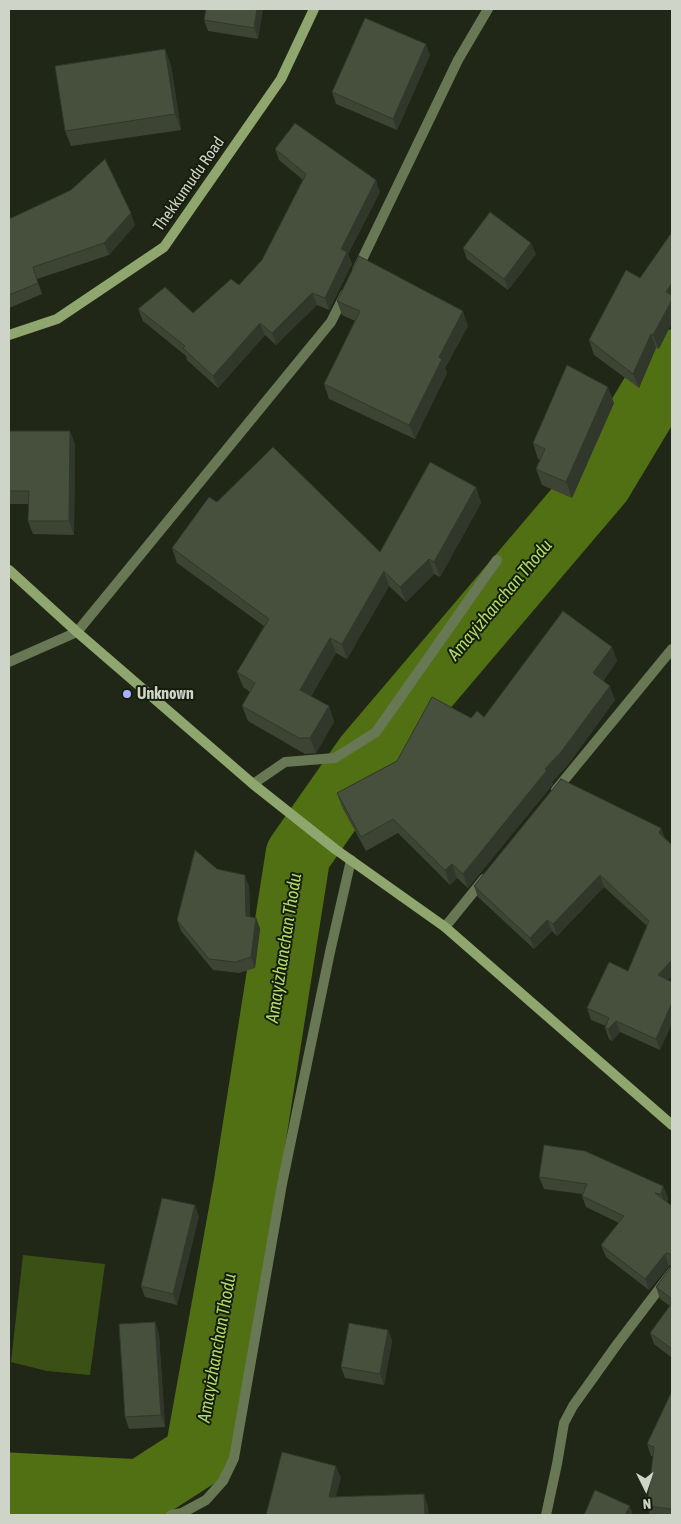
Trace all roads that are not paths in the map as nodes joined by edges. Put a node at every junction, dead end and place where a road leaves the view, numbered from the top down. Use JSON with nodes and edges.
{"nodes":[{"id":1,"x":314,"y":9,"type":"edge"},
{"id":2,"x":488,"y":9,"type":"edge"},
{"id":3,"x":9,"y":335,"type":"edge"},
{"id":4,"x":498,"y":560,"type":"dead end"},
{"id":5,"x":9,"y":570,"type":"edge"},
{"id":6,"x":77,"y":632,"type":"junction"},
{"id":7,"x":672,"y":649,"type":"edge"},
{"id":8,"x":9,"y":662,"type":"edge"},
{"id":9,"x":253,"y":784,"type":"junction"},
{"id":10,"x":552,"y":795,"type":"edge"},
{"id":11,"x":351,"y":860,"type":"junction"},
{"id":12,"x":489,"y":873,"type":"edge"},
{"id":13,"x":445,"y":927,"type":"junction"},
{"id":14,"x":672,"y":1125,"type":"edge"},
{"id":15,"x":672,"y":1272,"type":"edge"},
{"id":16,"x":171,"y":1515,"type":"edge"},
{"id":17,"x":546,"y":1515,"type":"edge"}],
"edges":[{"from":1,"to":3,"type":"main road","name":"Thekkumudu Road"},
{"from":2,"to":6,"type":"street"},
{"from":4,"to":9,"type":"street"},
{"from":5,"to":6,"type":"main road"},
{"from":6,"to":8,"type":"street"},
{"from":6,"to":9,"type":"main road"},
{"from":7,"to":10,"type":"street"},
{"from":9,"to":11,"type":"main road"},
{"from":11,"to":13,"type":"main road"},
{"from":11,"to":16,"type":"street"},
{"from":12,"to":13,"type":"street"},
{"from":13,"to":14,"type":"main road"},
{"from":15,"to":17,"type":"street"}]}
